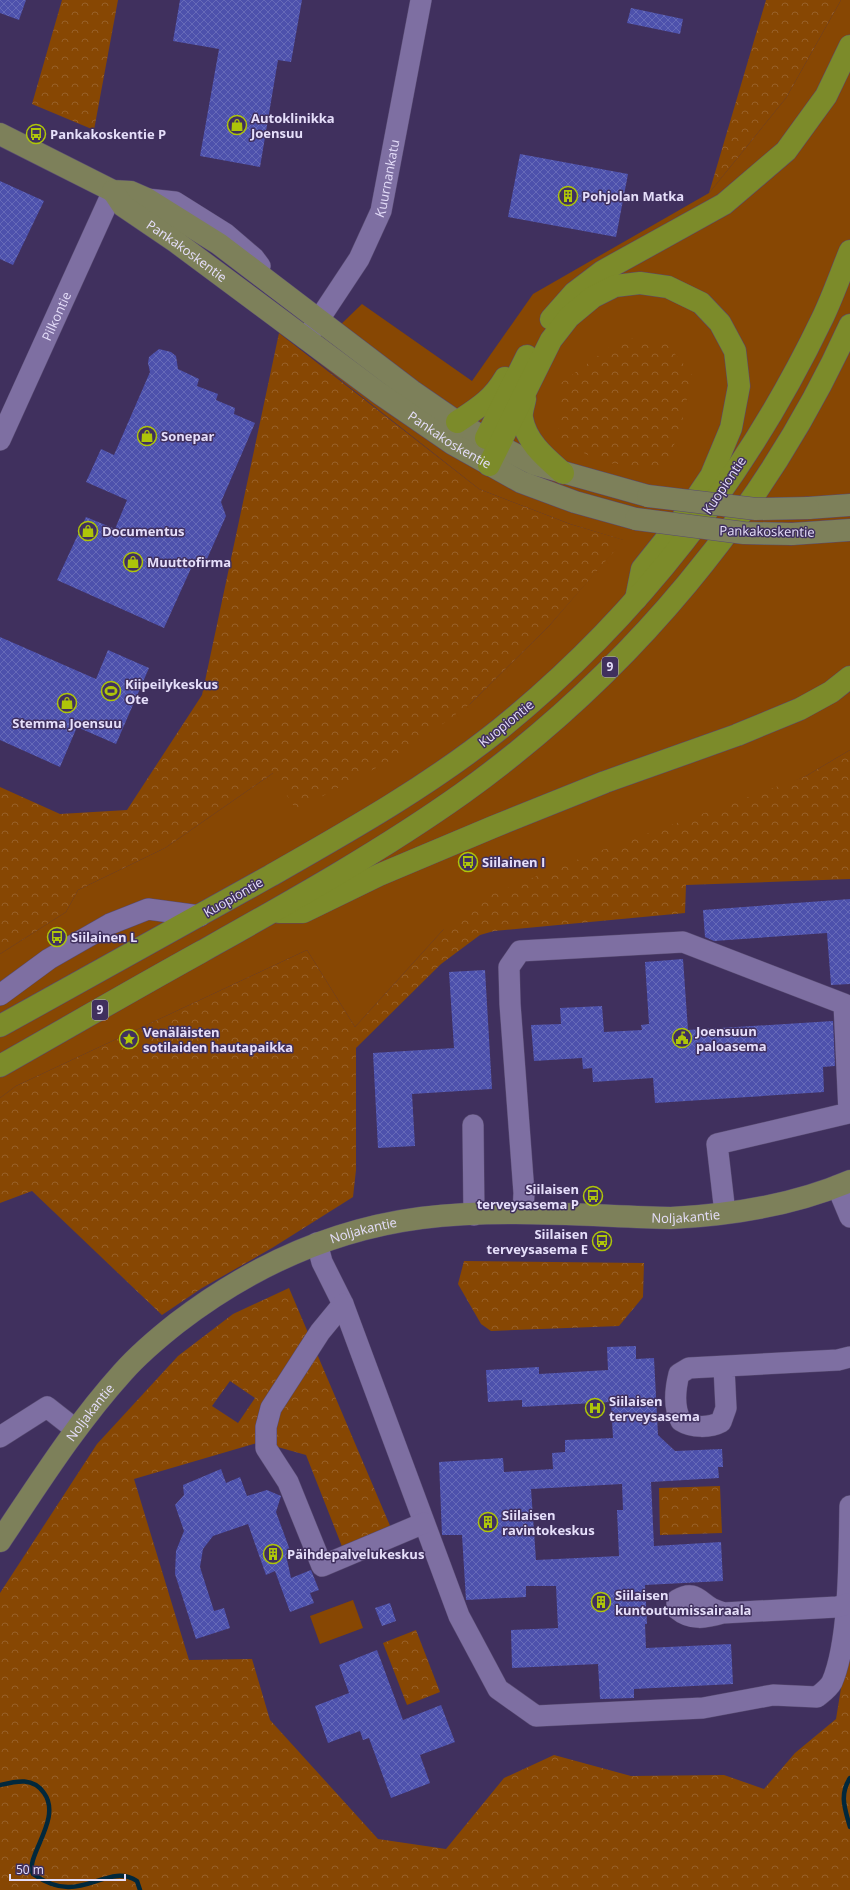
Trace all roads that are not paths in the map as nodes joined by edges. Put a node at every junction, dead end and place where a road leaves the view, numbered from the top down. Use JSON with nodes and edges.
{"nodes":[{"id":1,"x":421,"y":0,"type":"edge"},
{"id":2,"x":850,"y":46,"type":"edge"},
{"id":3,"x":0,"y":134,"type":"edge"},
{"id":4,"x":113,"y":191,"type":"junction"},
{"id":5,"x":850,"y":251,"type":"edge"},
{"id":6,"x":320,"y":319,"type":"junction"},
{"id":7,"x":850,"y":326,"type":"edge"},
{"id":8,"x":306,"y":339,"type":"junction"},
{"id":9,"x":530,"y":352,"type":"junction"},
{"id":10,"x":526,"y":392,"type":"junction"},
{"id":11,"x":457,"y":422,"type":"junction"},
{"id":12,"x":0,"y":440,"type":"edge"},
{"id":13,"x":492,"y":442,"type":"junction"},
{"id":14,"x":483,"y":462,"type":"junction"},
{"id":15,"x":563,"y":473,"type":"junction"},
{"id":16,"x":850,"y":504,"type":"edge"},
{"id":17,"x":850,"y":530,"type":"edge"},
{"id":18,"x":635,"y":602,"type":"junction"},
{"id":19,"x":850,"y":677,"type":"edge"},
{"id":20,"x":271,"y":913,"type":"junction"},
{"id":21,"x":200,"y":916,"type":"junction"},
{"id":22,"x":0,"y":995,"type":"edge"},
{"id":23,"x":0,"y":1026,"type":"edge"},
{"id":24,"x":0,"y":1066,"type":"edge"},
{"id":25,"x":474,"y":1125,"type":"dead end"},
{"id":26,"x":844,"y":1184,"type":"edge"},
{"id":27,"x":524,"y":1213,"type":"junction"},
{"id":28,"x":725,"y":1213,"type":"junction"},
{"id":29,"x":474,"y":1214,"type":"junction"},
{"id":30,"x":850,"y":1218,"type":"edge"},
{"id":31,"x":317,"y":1243,"type":"junction"},
{"id":32,"x":343,"y":1304,"type":"junction"},
{"id":33,"x":850,"y":1357,"type":"edge"},
{"id":34,"x":724,"y":1367,"type":"junction"},
{"id":35,"x":75,"y":1429,"type":"junction"},
{"id":36,"x":0,"y":1437,"type":"edge"},
{"id":37,"x":850,"y":1506,"type":"edge"},
{"id":38,"x":424,"y":1522,"type":"junction"},
{"id":39,"x":0,"y":1541,"type":"edge"},
{"id":40,"x":847,"y":1604,"type":"junction"},
{"id":41,"x":722,"y":1613,"type":"dead end"}],
"edges":[{"from":1,"to":6,"type":"street","name":"Kuurnankatu"},
{"from":2,"to":9,"type":"highway"},
{"from":3,"to":4,"type":"main road","name":"Pankakoskentie"},
{"from":4,"to":6,"type":"main road","name":"Pankakoskentie"},
{"from":4,"to":8,"type":"main road","name":"Pankakoskentie"},
{"from":4,"to":12,"type":"street","name":"Pilkontie"},
{"from":5,"to":18,"type":"highway","name":"Kuopiontie","number":"9"},
{"from":6,"to":8,"type":"street","name":"Kuurnankatu"},
{"from":6,"to":11,"type":"main road","name":"Pankakoskentie"},
{"from":7,"to":20,"type":"highway","number":"9"},
{"from":8,"to":14,"type":"main road","name":"Pankakoskentie"},
{"from":9,"to":11,"type":"highway"},
{"from":9,"to":13,"type":"highway"},
{"from":10,"to":13,"type":"highway"},
{"from":10,"to":15,"type":"highway"},
{"from":10,"to":18,"type":"highway"},
{"from":11,"to":13,"type":"main road","name":"Pankakoskentie"},
{"from":13,"to":14,"type":"highway"},
{"from":13,"to":15,"type":"main road","name":"Pankakoskentie"},
{"from":14,"to":17,"type":"main road","name":"Pankakoskentie","bridge":true},
{"from":15,"to":16,"type":"main road","name":"Pankakoskentie","bridge":true},
{"from":18,"to":21,"type":"highway","name":"Kuopiontie","number":"9"},
{"from":19,"to":20,"type":"highway"},
{"from":20,"to":24,"type":"highway","number":"9"},
{"from":21,"to":22,"type":"street"},
{"from":21,"to":23,"type":"highway","name":"Kuopiontie","number":"9"},
{"from":25,"to":29,"type":"street"},
{"from":26,"to":28,"type":"main road","name":"Noljakantie"},
{"from":26,"to":30,"type":"street"},
{"from":27,"to":28,"type":"main road","name":"Noljakantie"},
{"from":27,"to":28,"type":"street"},
{"from":27,"to":29,"type":"main road","name":"Noljakantie"},
{"from":29,"to":31,"type":"main road","name":"Noljakantie"},
{"from":31,"to":32,"type":"street"},
{"from":31,"to":35,"type":"main road","name":"Noljakantie"},
{"from":32,"to":38,"type":"street"},
{"from":32,"to":38,"type":"street"},
{"from":33,"to":34,"type":"street"},
{"from":34,"to":34,"type":"street"},
{"from":35,"to":36,"type":"street"},
{"from":35,"to":39,"type":"main road","name":"Noljakantie"},
{"from":37,"to":40,"type":"street"},
{"from":38,"to":40,"type":"street"},
{"from":40,"to":41,"type":"street"}]}
